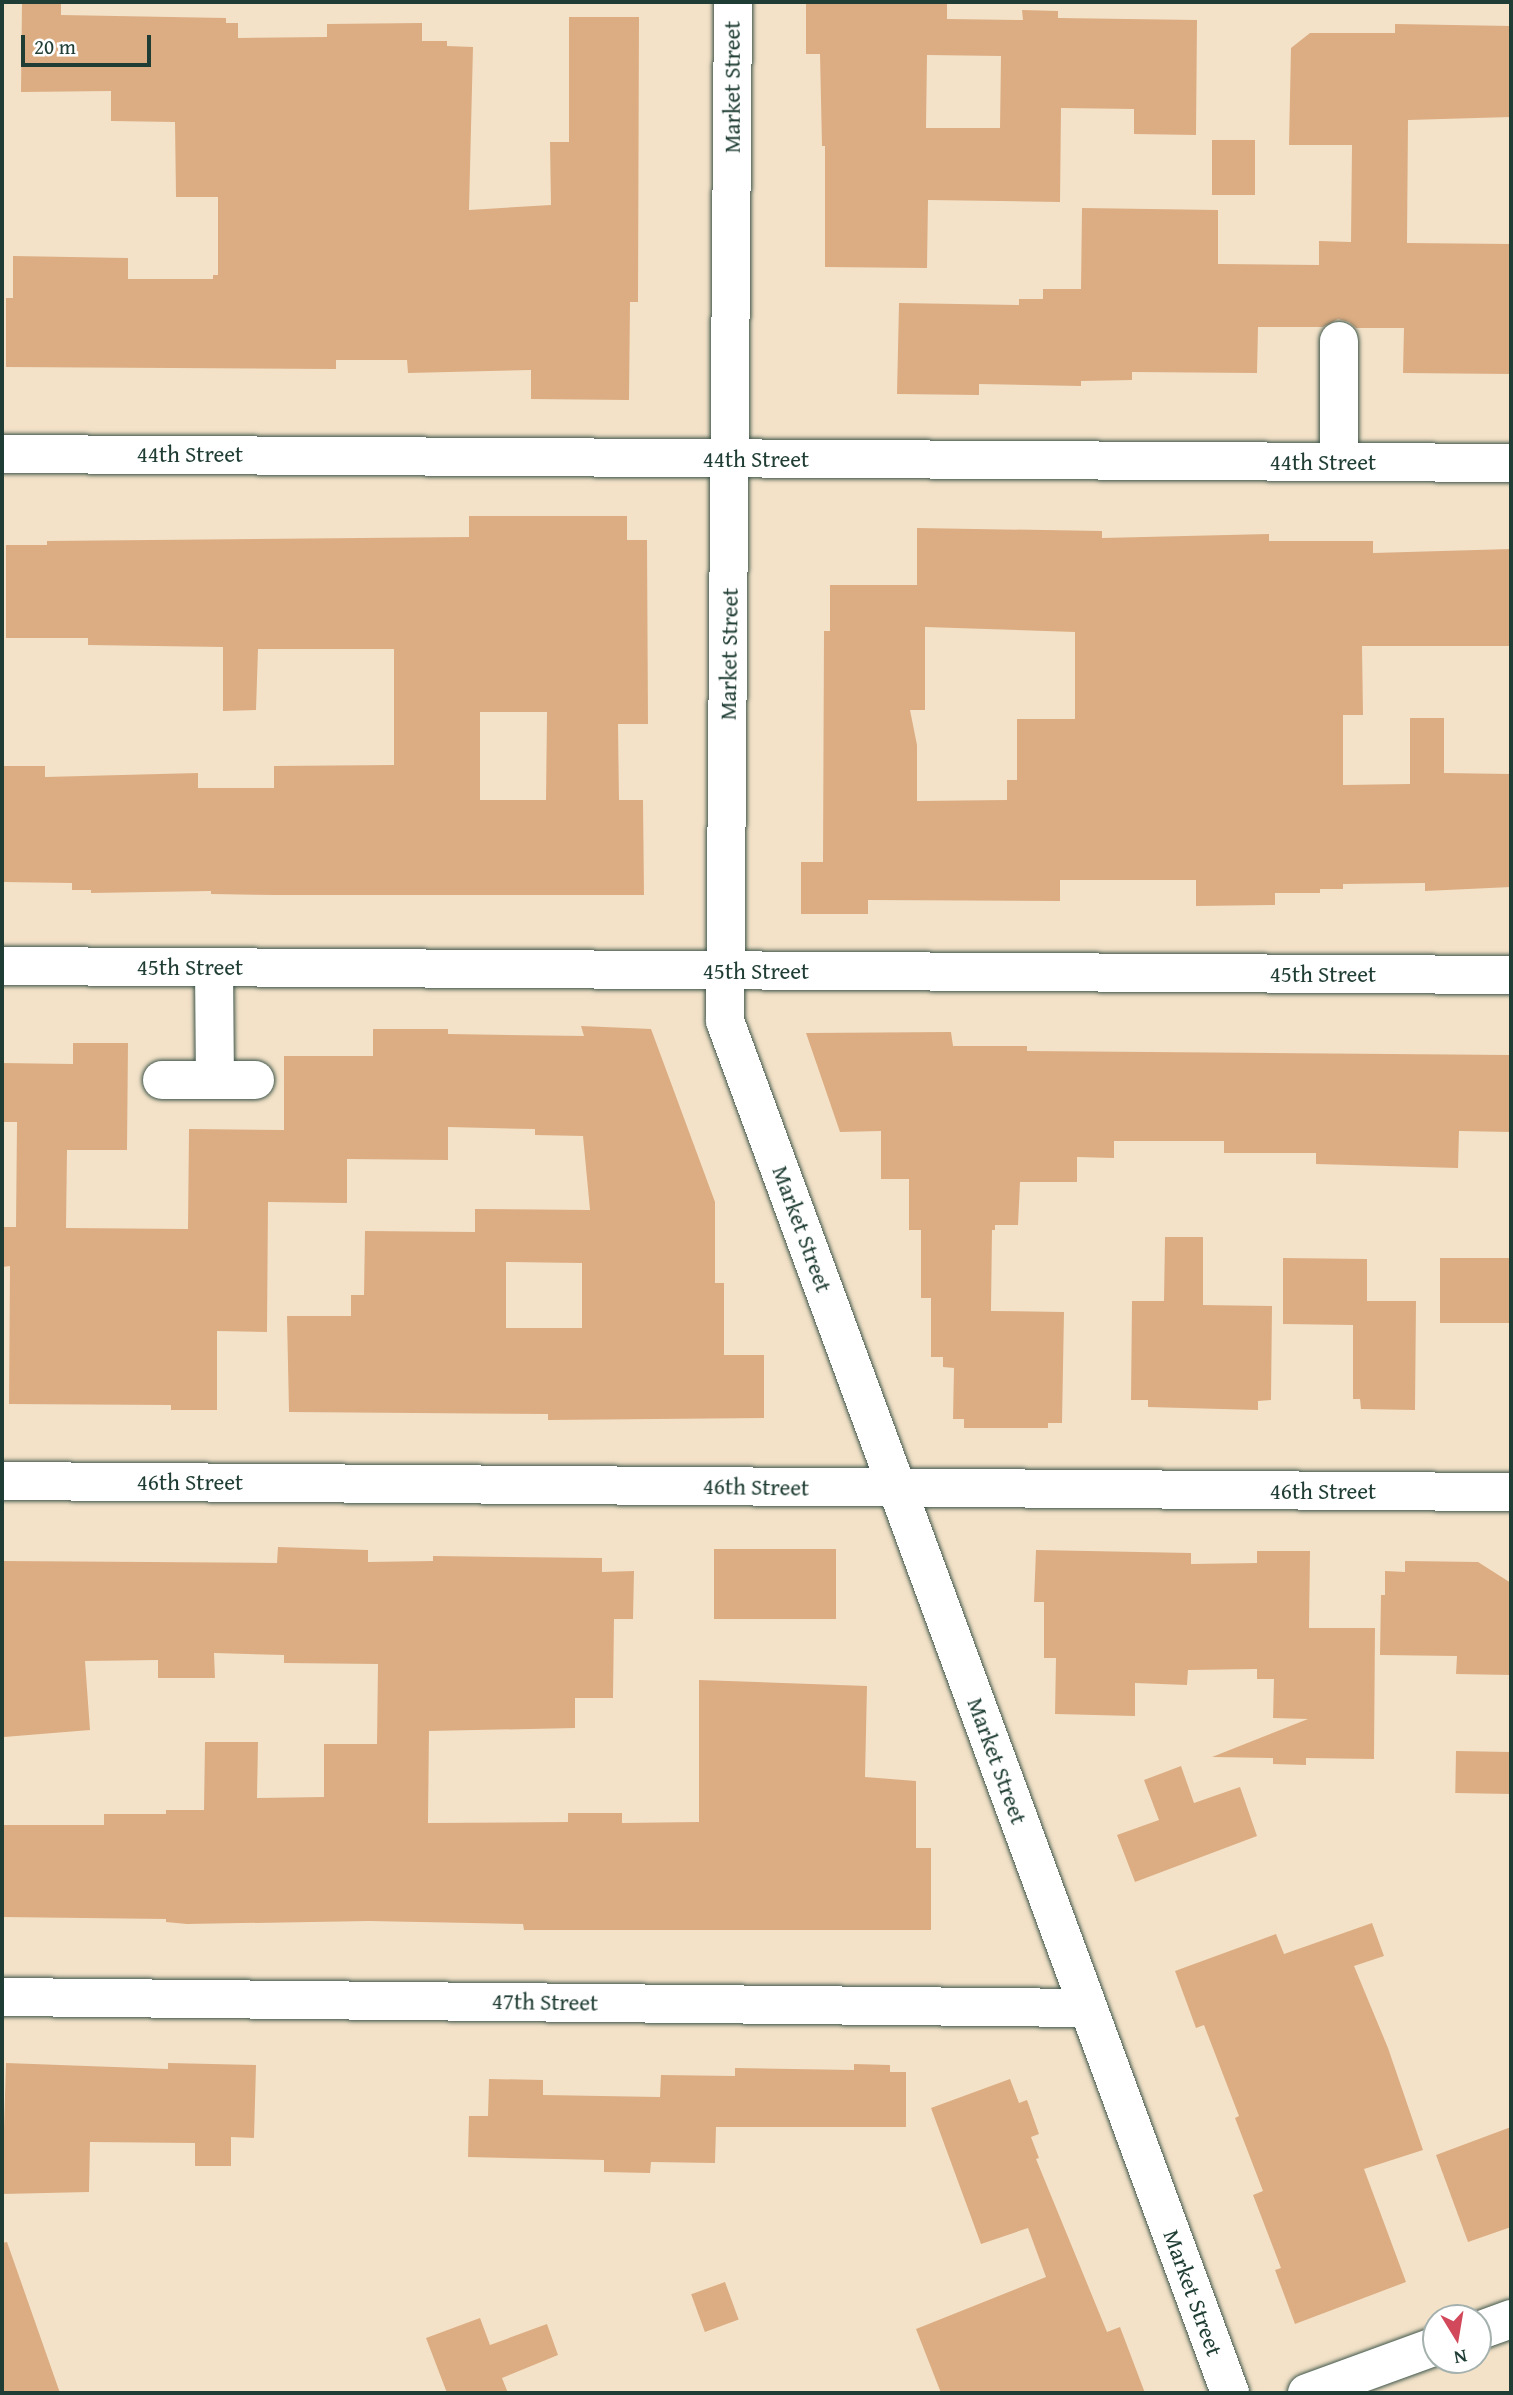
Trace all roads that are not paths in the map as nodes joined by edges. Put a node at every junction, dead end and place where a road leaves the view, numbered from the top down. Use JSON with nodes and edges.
{"nodes":[{"id":1,"x":733,"y":2,"type":"edge"},
{"id":2,"x":1339,"y":341,"type":"dead end"},
{"id":3,"x":2,"y":454,"type":"edge"},
{"id":4,"x":731,"y":460,"type":"junction"},
{"id":5,"x":1339,"y":462,"type":"junction"},
{"id":6,"x":1511,"y":463,"type":"edge"},
{"id":7,"x":2,"y":966,"type":"edge"},
{"id":8,"x":214,"y":968,"type":"junction"},
{"id":9,"x":726,"y":971,"type":"junction"},
{"id":10,"x":1511,"y":975,"type":"edge"},
{"id":11,"x":162,"y":1080,"type":"dead end"},
{"id":12,"x":215,"y":1080,"type":"junction"},
{"id":13,"x":255,"y":1080,"type":"dead end"},
{"id":14,"x":2,"y":1481,"type":"edge"},
{"id":15,"x":897,"y":1489,"type":"junction"},
{"id":16,"x":1511,"y":1492,"type":"edge"},
{"id":17,"x":2,"y":1997,"type":"edge"},
{"id":18,"x":1087,"y":2008,"type":"junction"},
{"id":19,"x":1511,"y":2319,"type":"edge"},
{"id":20,"x":1492,"y":2326,"type":"edge"},
{"id":21,"x":1422,"y":2351,"type":"edge"},
{"id":22,"x":1230,"y":2393,"type":"edge"},
{"id":23,"x":1307,"y":2393,"type":"edge"}],
"edges":[{"from":1,"to":4,"type":"street","name":"Market Street"},
{"from":2,"to":5,"type":"street"},
{"from":3,"to":4,"type":"street","name":"44th Street"},
{"from":4,"to":5,"type":"street","name":"44th Street"},
{"from":4,"to":9,"type":"street","name":"Market Street"},
{"from":5,"to":6,"type":"street","name":"44th Street"},
{"from":7,"to":8,"type":"street","name":"45th Street"},
{"from":8,"to":9,"type":"street","name":"45th Street"},
{"from":8,"to":12,"type":"street"},
{"from":9,"to":10,"type":"street","name":"45th Street"},
{"from":9,"to":15,"type":"street","name":"Market Street"},
{"from":11,"to":12,"type":"street"},
{"from":12,"to":13,"type":"street"},
{"from":14,"to":15,"type":"street","name":"46th Street"},
{"from":15,"to":16,"type":"street","name":"46th Street"},
{"from":15,"to":18,"type":"street","name":"Market Street"},
{"from":17,"to":18,"type":"street","name":"47th Street"},
{"from":18,"to":22,"type":"street","name":"Market Street"},
{"from":19,"to":20,"type":"street"},
{"from":21,"to":23,"type":"street"}]}
